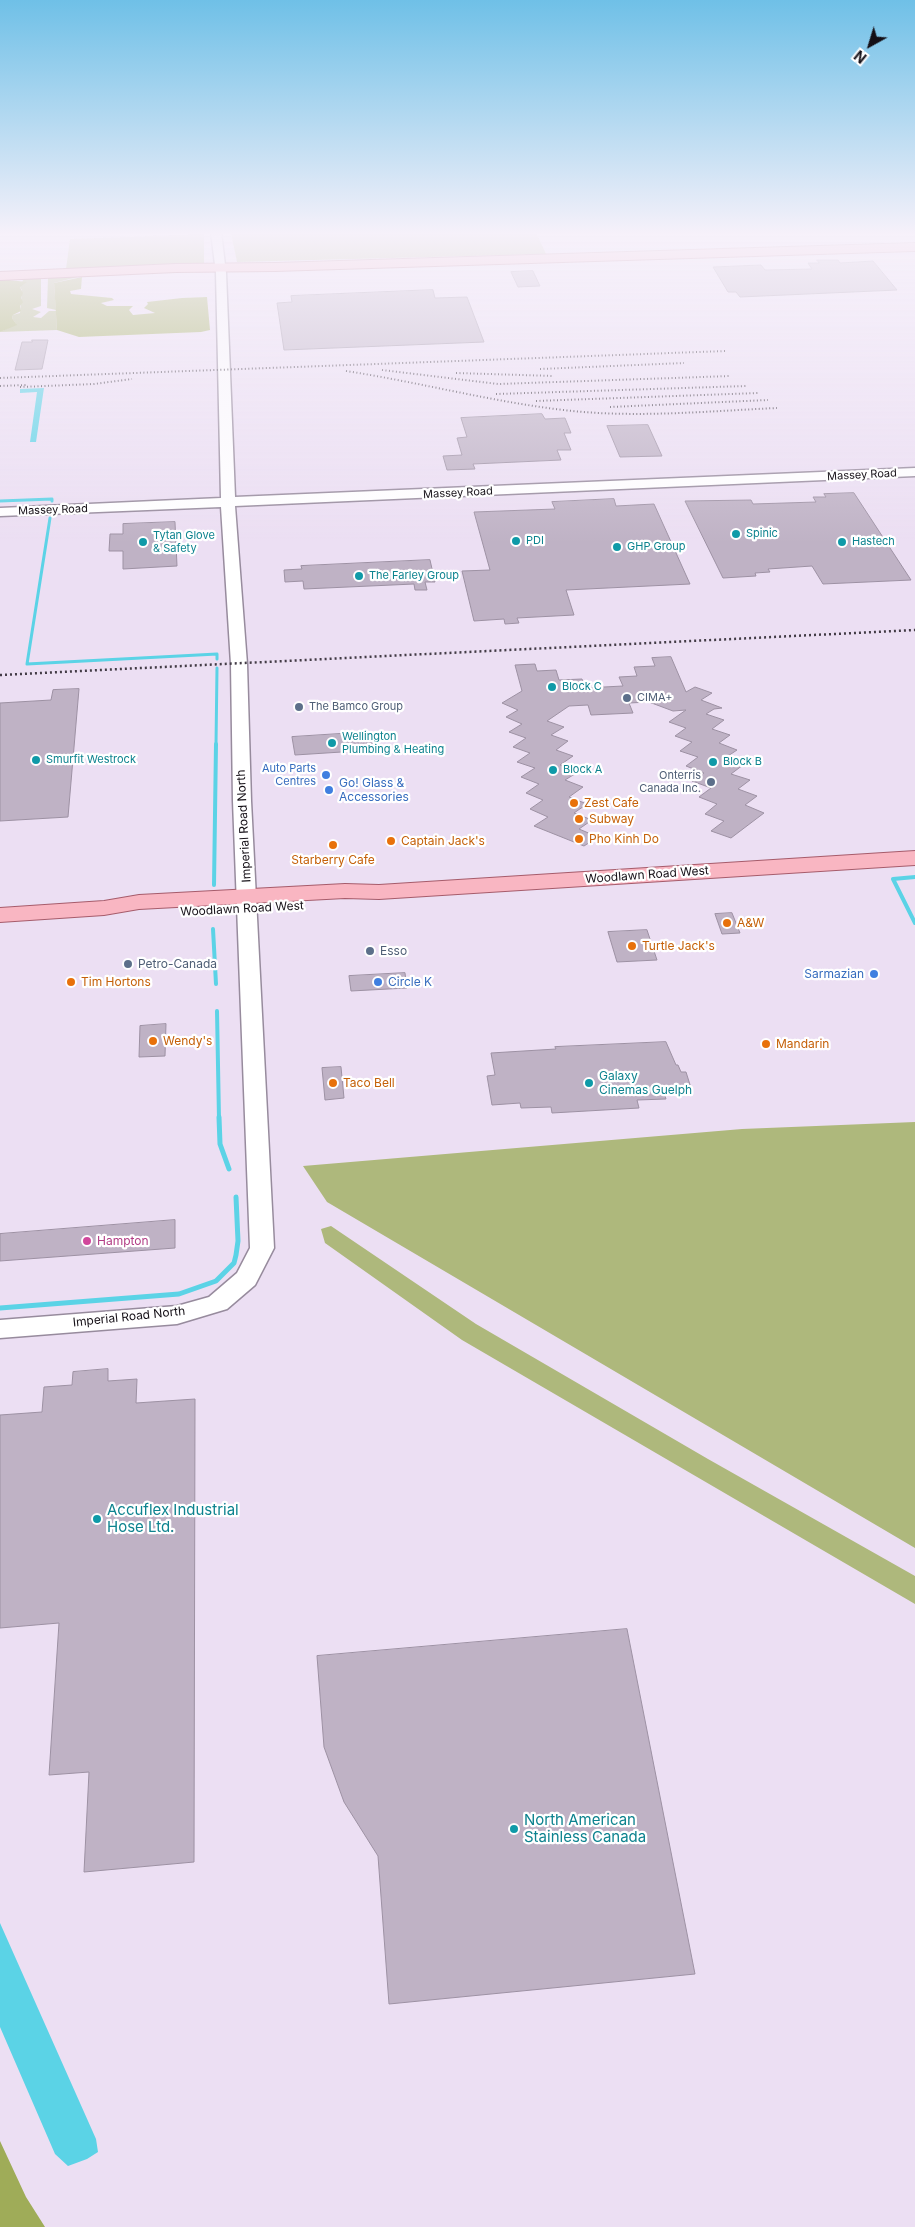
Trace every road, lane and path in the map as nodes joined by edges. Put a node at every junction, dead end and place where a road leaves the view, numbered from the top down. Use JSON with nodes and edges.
{"nodes":[{"id":1,"x":222,"y":336,"type":"edge"},
{"id":2,"x":915,"y":472,"type":"edge"},
{"id":3,"x":228,"y":503,"type":"junction"},
{"id":4,"x":0,"y":512,"type":"edge"},
{"id":5,"x":915,"y":858,"type":"edge"},
{"id":6,"x":247,"y":902,"type":"junction"},
{"id":7,"x":0,"y":915,"type":"edge"},
{"id":8,"x":0,"y":1329,"type":"edge"}],
"edges":[{"from":1,"to":3,"type":"street","name":"Imperial Road North"},
{"from":2,"to":3,"type":"street","name":"Massey Road"},
{"from":3,"to":4,"type":"street","name":"Massey Road"},
{"from":3,"to":6,"type":"street","name":"Imperial Road North"},
{"from":5,"to":6,"type":"main road","name":"Woodlawn Road West"},
{"from":6,"to":7,"type":"main road","name":"Woodlawn Road West"},
{"from":6,"to":8,"type":"street","name":"Imperial Road North"}]}
